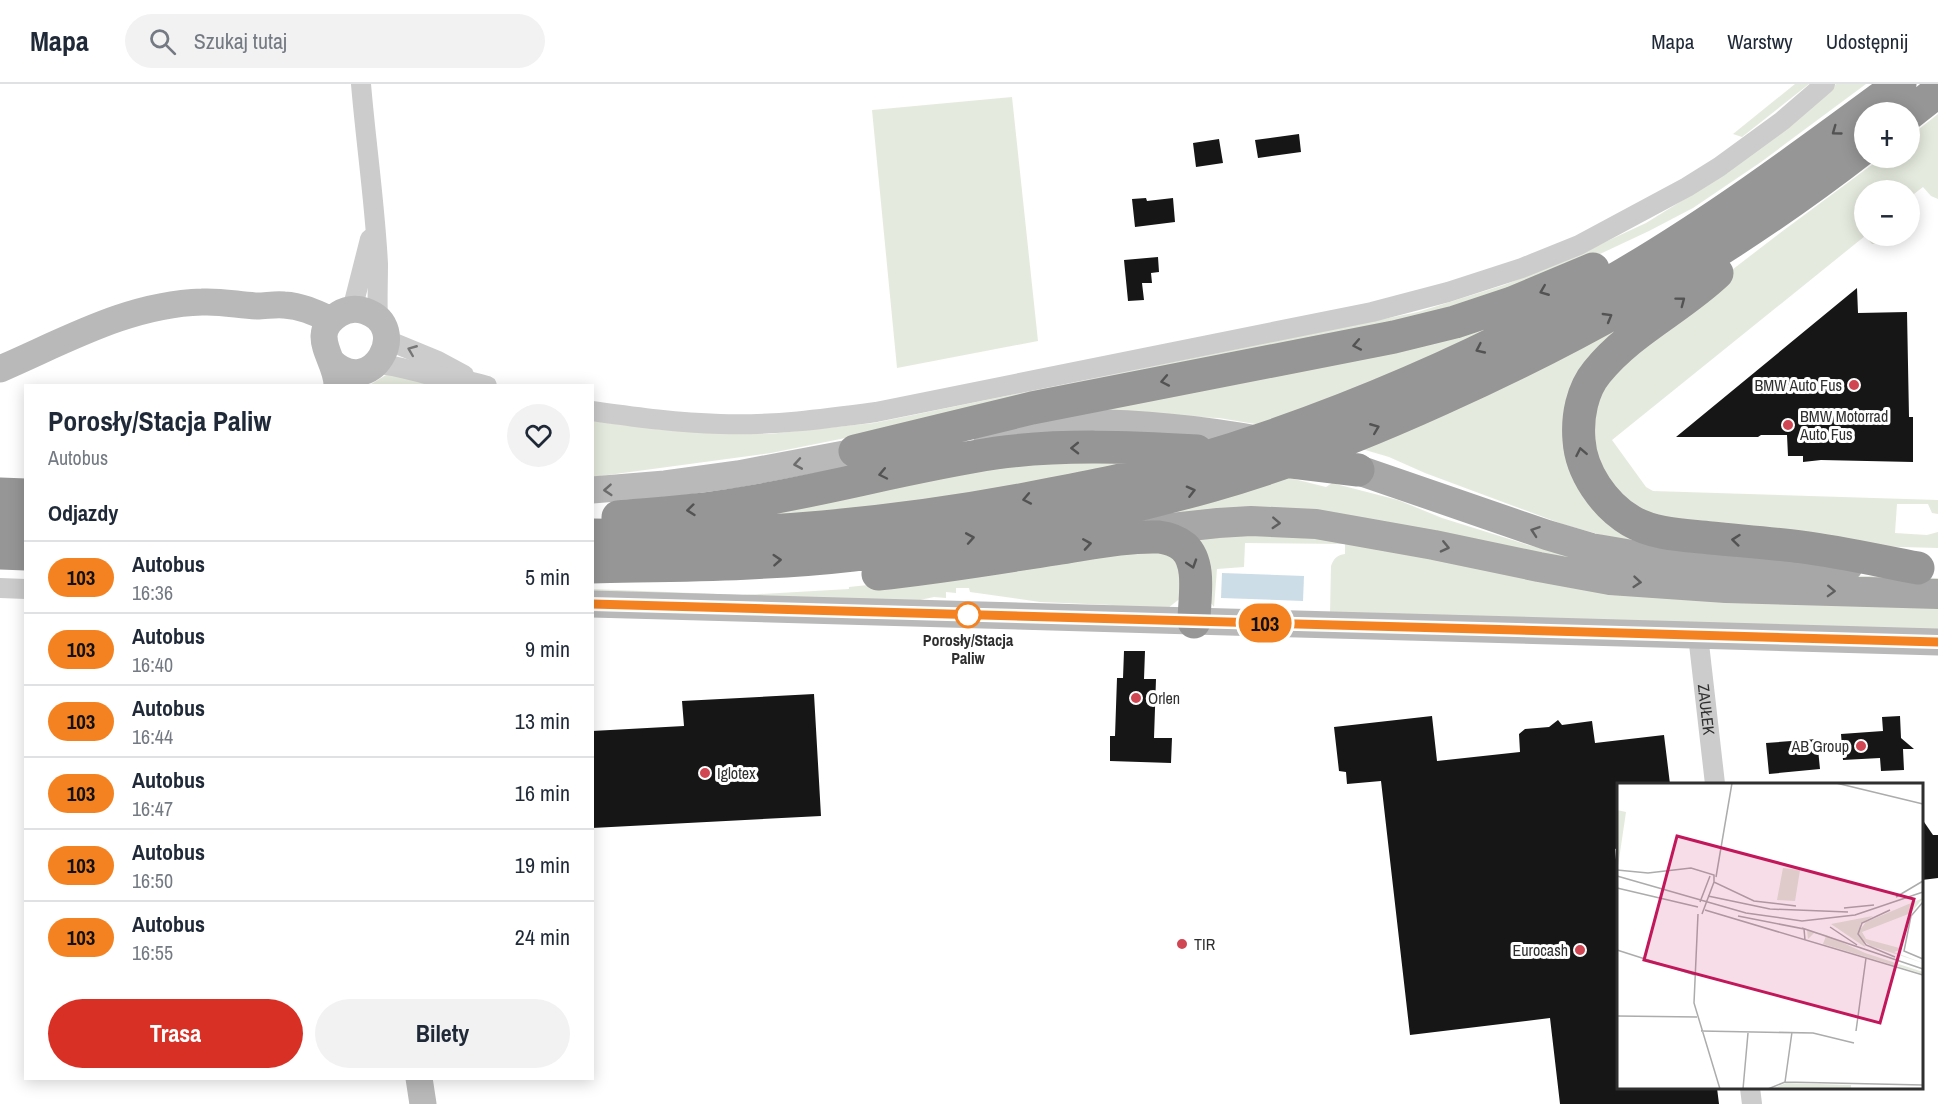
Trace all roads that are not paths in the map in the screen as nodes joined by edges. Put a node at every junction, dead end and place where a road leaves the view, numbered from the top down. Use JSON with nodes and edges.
{"nodes":[{"id":1,"x":361,"y":84,"type":"edge"},
{"id":2,"x":1825,"y":84,"type":"edge"},
{"id":3,"x":1900,"y":84,"type":"edge"},
{"id":4,"x":1938,"y":91,"type":"edge"},
{"id":5,"x":1920,"y":105,"type":"edge"},
{"id":6,"x":1854,"y":156,"type":"edge"},
{"id":7,"x":1795,"y":200,"type":"junction"},
{"id":8,"x":1731,"y":206,"type":"junction"},
{"id":9,"x":374,"y":221,"type":"junction"},
{"id":10,"x":335,"y":343,"type":"edge"},
{"id":11,"x":374,"y":356,"type":"edge"},
{"id":12,"x":0,"y":369,"type":"edge"},
{"id":13,"x":480,"y":383,"type":"edge"},
{"id":14,"x":594,"y":411,"type":"edge"},
{"id":15,"x":855,"y":452,"type":"junction"},
{"id":16,"x":1358,"y":470,"type":"junction"},
{"id":17,"x":594,"y":490,"type":"edge"},
{"id":18,"x":0,"y":494,"type":"edge"},
{"id":19,"x":24,"y":495,"type":"edge"},
{"id":20,"x":594,"y":519,"type":"edge"},
{"id":21,"x":0,"y":520,"type":"edge"},
{"id":22,"x":24,"y":521,"type":"edge"},
{"id":23,"x":594,"y":535,"type":"edge"},
{"id":24,"x":1125,"y":538,"type":"junction"},
{"id":25,"x":0,"y":553,"type":"edge"},
{"id":26,"x":24,"y":554,"type":"edge"},
{"id":27,"x":594,"y":567,"type":"edge"},
{"id":28,"x":1928,"y":568,"type":"edge"},
{"id":29,"x":594,"y":572,"type":"edge"},
{"id":30,"x":0,"y":588,"type":"edge"},
{"id":31,"x":24,"y":589,"type":"edge"},
{"id":32,"x":1938,"y":594,"type":"edge"},
{"id":33,"x":594,"y":604,"type":"edge"},
{"id":34,"x":1194,"y":622,"type":"junction"},
{"id":35,"x":1698,"y":635,"type":"junction"},
{"id":36,"x":1938,"y":642,"type":"edge"},
{"id":37,"x":1715,"y":783,"type":"edge"},
{"id":38,"x":419,"y":1080,"type":"edge"},
{"id":39,"x":1750,"y":1089,"type":"edge"},
{"id":40,"x":423,"y":1104,"type":"edge"},
{"id":41,"x":1752,"y":1104,"type":"edge"}],
"edges":[{"from":1,"to":9,"type":"street"},
{"from":2,"to":14,"type":"street"},
{"from":3,"to":8,"type":"highway","one_way":true},
{"from":4,"to":5,"type":"highway"},
{"from":6,"to":7,"type":"highway"},
{"from":27,"to":7,"type":"highway","one_way":true},
{"from":28,"to":7,"type":"highway","one_way":true},
{"from":8,"to":15,"type":"highway","one_way":true},
{"from":8,"to":23,"type":"highway","one_way":true},
{"from":9,"to":10,"type":"street"},
{"from":9,"to":11,"type":"street"},
{"from":10,"to":11,"type":"street"},
{"from":10,"to":11,"type":"street"},
{"from":10,"to":12,"type":"street"},
{"from":11,"to":13,"type":"street"},
{"from":15,"to":16,"type":"street"},
{"from":15,"to":17,"type":"street","one_way":true},
{"from":16,"to":20,"type":"highway","one_way":true},
{"from":28,"to":16,"type":"main road","one_way":true},
{"from":18,"to":19,"type":"highway"},
{"from":21,"to":22,"type":"highway"},
{"from":29,"to":24,"type":"highway","one_way":true},
{"from":24,"to":32,"type":"main road","one_way":true},
{"from":24,"to":34,"type":"highway","one_way":true},
{"from":25,"to":26,"type":"highway"},
{"from":30,"to":31,"type":"street"},
{"from":33,"to":34,"type":"street"},
{"from":34,"to":35,"type":"street"},
{"from":35,"to":36,"type":"street"},
{"from":35,"to":37,"type":"street","name":"ZAUŁEK"},
{"from":38,"to":40,"type":"street"},
{"from":39,"to":41,"type":"street"}]}
